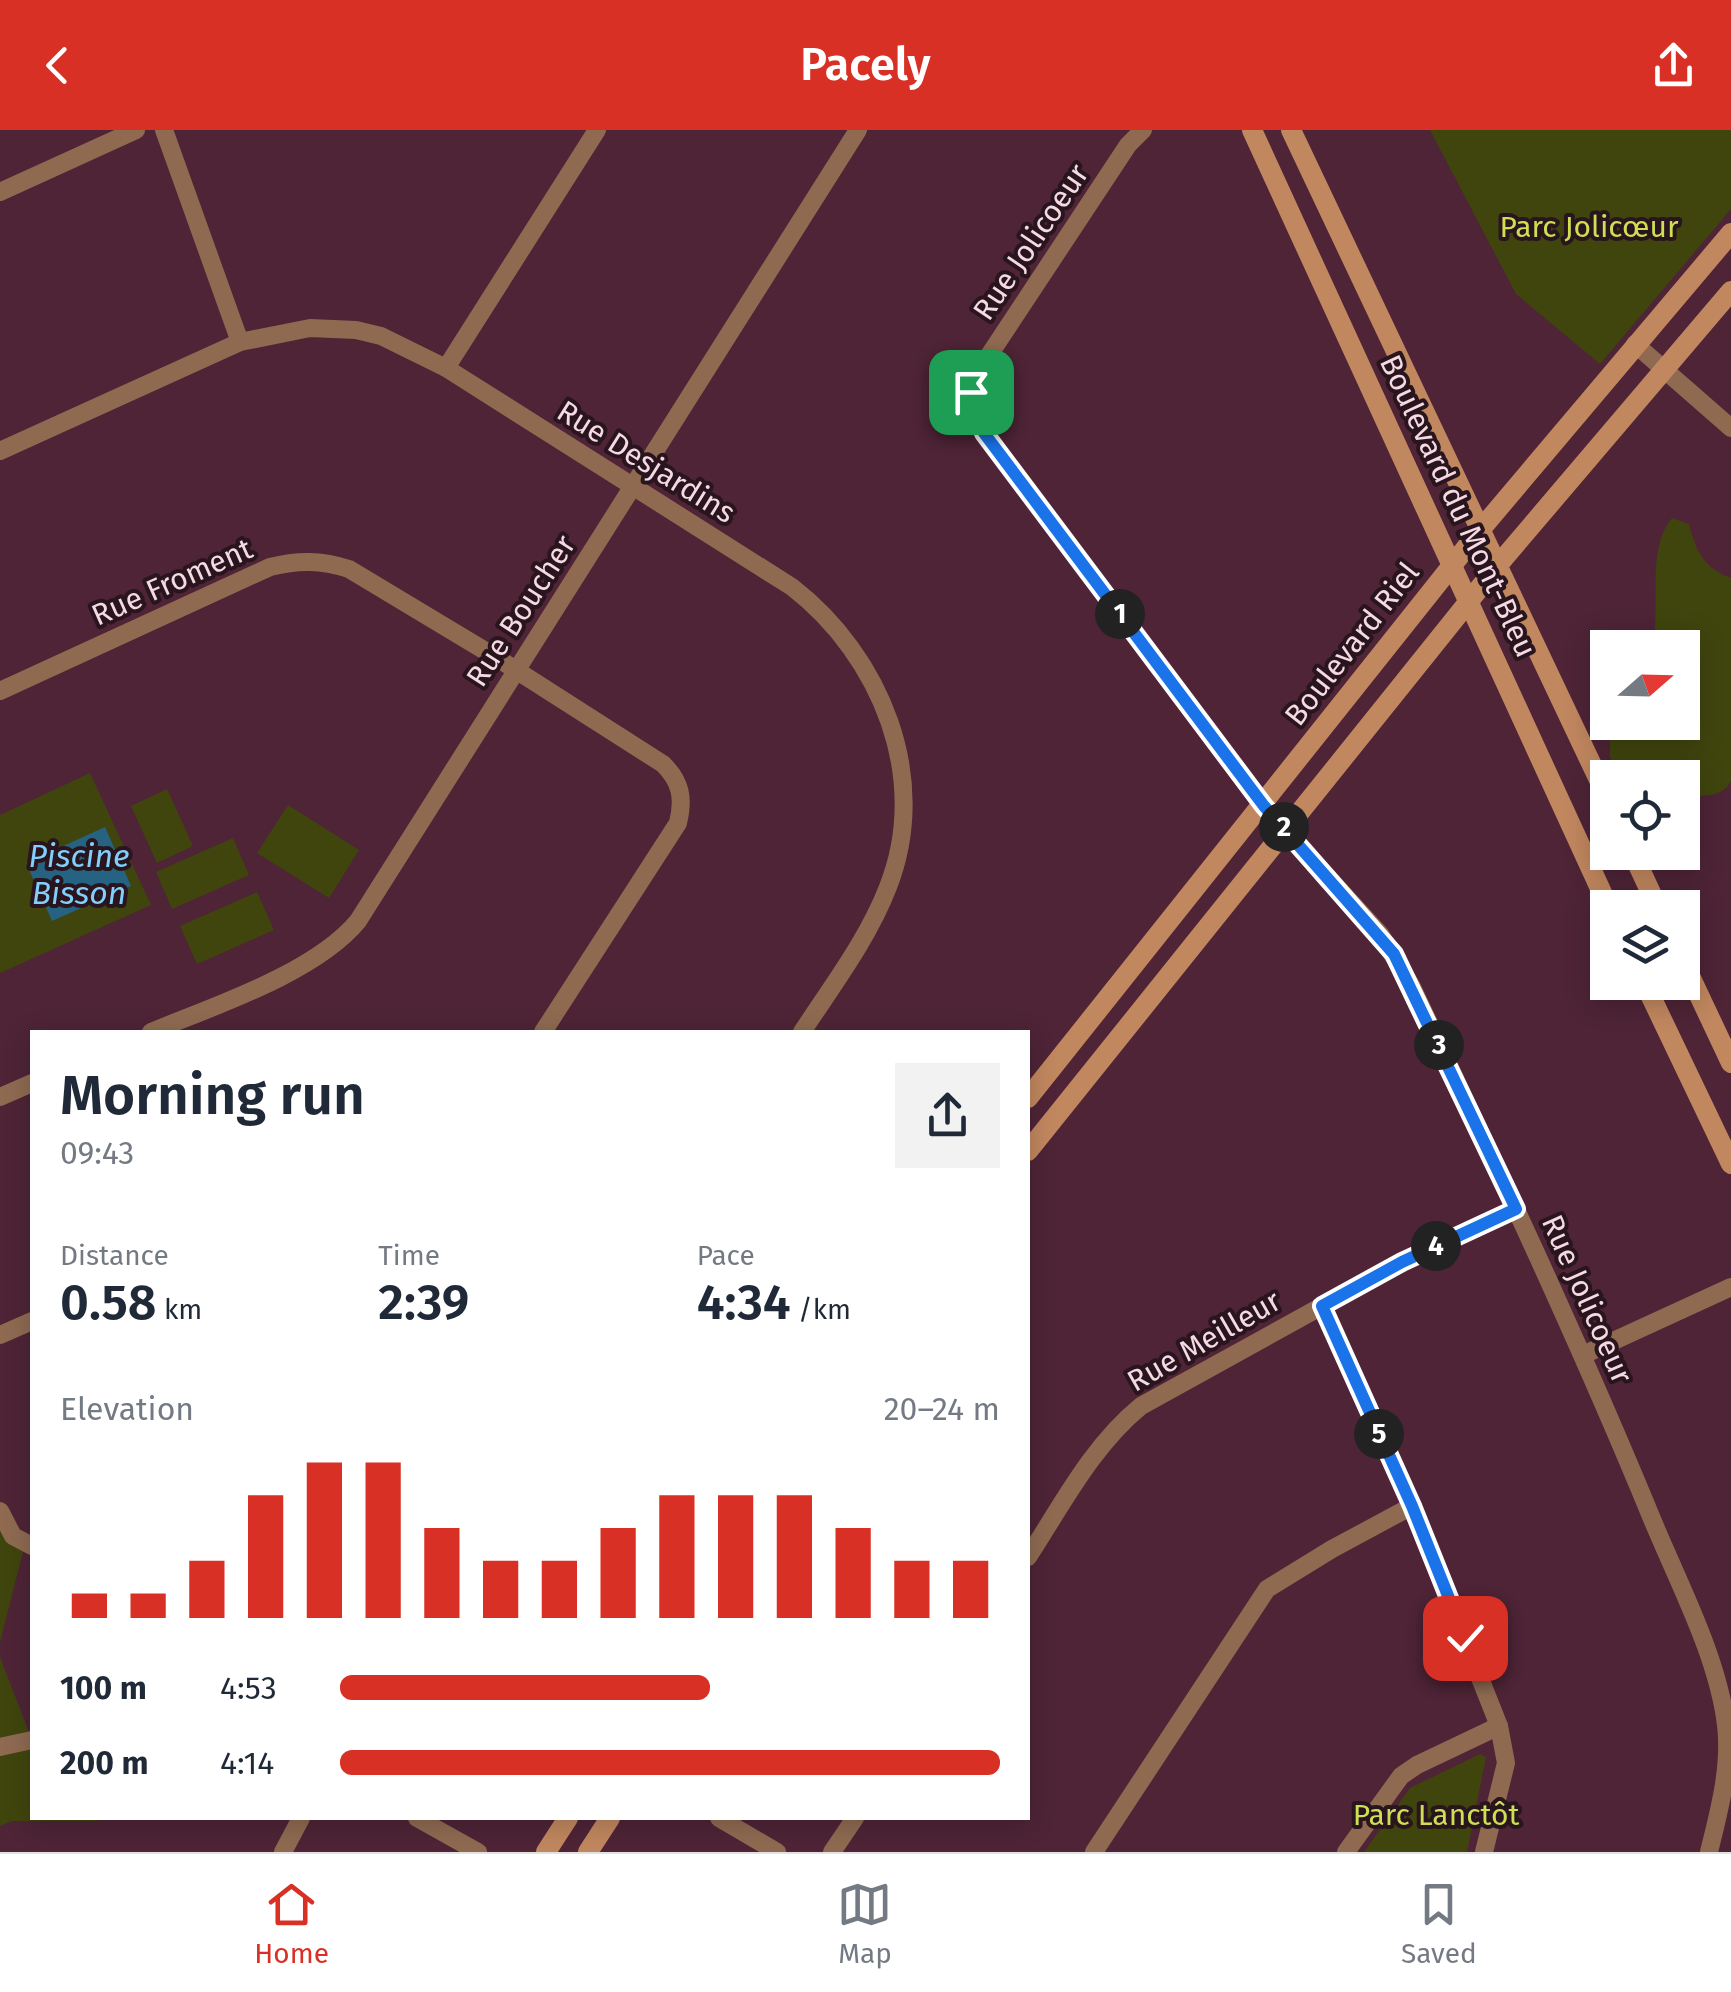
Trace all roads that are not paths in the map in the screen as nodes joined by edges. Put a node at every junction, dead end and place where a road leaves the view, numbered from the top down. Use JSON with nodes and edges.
{"nodes":[{"id":1,"x":136,"y":130,"type":"edge"},
{"id":2,"x":164,"y":130,"type":"edge"},
{"id":3,"x":597,"y":130,"type":"edge"},
{"id":4,"x":858,"y":130,"type":"edge"},
{"id":5,"x":1143,"y":130,"type":"edge"},
{"id":6,"x":1252,"y":130,"type":"edge"},
{"id":7,"x":1291,"y":130,"type":"edge"},
{"id":8,"x":0,"y":192,"type":"edge"},
{"id":9,"x":1731,"y":233,"type":"edge"},
{"id":10,"x":1731,"y":292,"type":"edge"},
{"id":11,"x":240,"y":342,"type":"junction"},
{"id":12,"x":1635,"y":344,"type":"junction"},
{"id":13,"x":446,"y":368,"type":"junction"},
{"id":14,"x":1666,"y":370,"type":"junction"},
{"id":15,"x":1731,"y":428,"type":"edge"},
{"id":16,"x":0,"y":451,"type":"edge"},
{"id":17,"x":633,"y":486,"type":"junction"},
{"id":18,"x":1481,"y":530,"type":"junction"},
{"id":19,"x":1453,"y":564,"type":"junction"},
{"id":20,"x":1498,"y":566,"type":"junction"},
{"id":21,"x":1469,"y":602,"type":"junction"},
{"id":22,"x":515,"y":669,"type":"junction"},
{"id":23,"x":0,"y":691,"type":"edge"},
{"id":24,"x":1590,"y":761,"type":"edge"},
{"id":25,"x":1264,"y":806,"type":"junction"},
{"id":26,"x":1287,"y":830,"type":"junction"},
{"id":27,"x":1601,"y":890,"type":"edge"},
{"id":28,"x":1700,"y":997,"type":"edge"},
{"id":29,"x":1653,"y":1000,"type":"edge"},
{"id":30,"x":156,"y":1030,"type":"edge"},
{"id":31,"x":544,"y":1030,"type":"edge"},
{"id":32,"x":803,"y":1030,"type":"edge"},
{"id":33,"x":1731,"y":1063,"type":"edge"},
{"id":34,"x":30,"y":1083,"type":"edge"},
{"id":35,"x":1030,"y":1096,"type":"edge"},
{"id":36,"x":0,"y":1097,"type":"edge"},
{"id":37,"x":1030,"y":1149,"type":"edge"},
{"id":38,"x":1731,"y":1164,"type":"edge"},
{"id":39,"x":1516,"y":1209,"type":"junction"},
{"id":40,"x":1731,"y":1287,"type":"edge"},
{"id":41,"x":1322,"y":1306,"type":"junction"},
{"id":42,"x":30,"y":1322,"type":"edge"},
{"id":43,"x":0,"y":1335,"type":"edge"},
{"id":44,"x":1582,"y":1354,"type":"junction"},
{"id":45,"x":1412,"y":1506,"type":"junction"},
{"id":46,"x":0,"y":1512,"type":"edge"},
{"id":47,"x":30,"y":1545,"type":"edge"},
{"id":48,"x":1030,"y":1554,"type":"edge"},
{"id":49,"x":1499,"y":1726,"type":"junction"},
{"id":50,"x":30,"y":1740,"type":"edge"},
{"id":51,"x":0,"y":1747,"type":"edge"},
{"id":52,"x":300,"y":1820,"type":"edge"},
{"id":53,"x":421,"y":1820,"type":"edge"},
{"id":54,"x":567,"y":1820,"type":"edge"},
{"id":55,"x":609,"y":1820,"type":"edge"},
{"id":56,"x":722,"y":1820,"type":"edge"},
{"id":57,"x":854,"y":1820,"type":"edge"},
{"id":58,"x":1718,"y":1841,"type":"edge"},
{"id":59,"x":283,"y":1852,"type":"edge"},
{"id":60,"x":478,"y":1852,"type":"edge"},
{"id":61,"x":546,"y":1852,"type":"edge"},
{"id":62,"x":588,"y":1852,"type":"edge"},
{"id":63,"x":777,"y":1852,"type":"edge"},
{"id":64,"x":832,"y":1852,"type":"edge"},
{"id":65,"x":1094,"y":1852,"type":"edge"},
{"id":66,"x":1346,"y":1852,"type":"edge"},
{"id":67,"x":1484,"y":1852,"type":"edge"}],
"edges":[{"from":1,"to":8,"type":"street"},
{"from":2,"to":11,"type":"street"},
{"from":3,"to":13,"type":"street"},
{"from":4,"to":17,"type":"street","name":"Rue Boucher"},
{"from":5,"to":25,"type":"street","name":"Rue Jolicoeur"},
{"from":6,"to":19,"type":"street","name":"Boulevard du Mont-Bleu"},
{"from":7,"to":18,"type":"street","name":"Boulevard du Mont-Bleu"},
{"from":9,"to":12,"type":"street","name":"Boulevard Riel"},
{"from":10,"to":14,"type":"street"},
{"from":11,"to":13,"type":"street","name":"Rue Desjardins"},
{"from":11,"to":16,"type":"street","name":"Rue Desjardins"},
{"from":12,"to":14,"type":"street"},
{"from":12,"to":18,"type":"street","name":"Boulevard Riel"},
{"from":13,"to":17,"type":"street","name":"Rue Desjardins"},
{"from":14,"to":15,"type":"street"},
{"from":14,"to":20,"type":"street"},
{"from":17,"to":22,"type":"street","name":"Rue Boucher"},
{"from":17,"to":32,"type":"street","name":"Rue Desjardins"},
{"from":18,"to":19,"type":"street","name":"Boulevard Riel"},
{"from":18,"to":20,"type":"street","name":"Boulevard du Mont-Bleu"},
{"from":19,"to":21,"type":"street","name":"Boulevard du Mont-Bleu"},
{"from":19,"to":25,"type":"street","name":"Boulevard Riel"},
{"from":20,"to":21,"type":"street"},
{"from":20,"to":24,"type":"street","name":"Boulevard du Mont-Bleu"},
{"from":21,"to":26,"type":"street"},
{"from":21,"to":27,"type":"street","name":"Boulevard du Mont-Bleu"},
{"from":22,"to":23,"type":"street","name":"Rue Froment"},
{"from":22,"to":30,"type":"street","name":"Rue Boucher"},
{"from":22,"to":31,"type":"street","name":"Rue Froment"},
{"from":25,"to":26,"type":"street","name":"Rue Jolicoeur"},
{"from":25,"to":35,"type":"street","name":"Boulevard Riel"},
{"from":26,"to":37,"type":"street"},
{"from":26,"to":39,"type":"street","name":"Rue Jolicoeur"},
{"from":28,"to":33,"type":"street"},
{"from":29,"to":38,"type":"street"},
{"from":34,"to":36,"type":"street"},
{"from":39,"to":41,"type":"street","name":"Rue Meilleur"},
{"from":39,"to":44,"type":"street","name":"Rue Jolicoeur"},
{"from":40,"to":44,"type":"street"},
{"from":41,"to":45,"type":"street"},
{"from":41,"to":48,"type":"street","name":"Rue Meilleur"},
{"from":42,"to":43,"type":"street"},
{"from":44,"to":58,"type":"street","name":"Rue Jolicoeur"},
{"from":45,"to":49,"type":"street"},
{"from":45,"to":65,"type":"street"},
{"from":46,"to":47,"type":"street"},
{"from":49,"to":66,"type":"street"},
{"from":49,"to":67,"type":"street"},
{"from":50,"to":51,"type":"street"},
{"from":52,"to":59,"type":"street"},
{"from":53,"to":60,"type":"street"},
{"from":54,"to":61,"type":"street"},
{"from":55,"to":62,"type":"street"},
{"from":56,"to":63,"type":"street"},
{"from":57,"to":64,"type":"street"}]}
